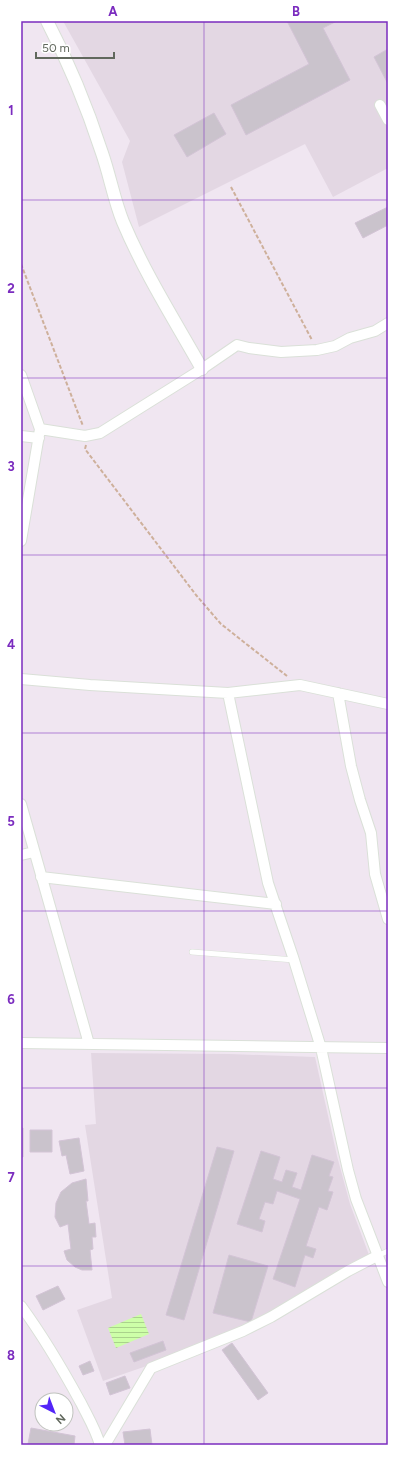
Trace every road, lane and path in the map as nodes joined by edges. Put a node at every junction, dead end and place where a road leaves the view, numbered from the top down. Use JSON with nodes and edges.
{"nodes":[{"id":1,"x":48,"y":21,"type":"edge"},
{"id":2,"x":380,"y":105,"type":"dead end"},
{"id":3,"x":388,"y":120,"type":"edge"},
{"id":4,"x":231,"y":187,"type":"dead end"},
{"id":5,"x":21,"y":264,"type":"edge"},
{"id":6,"x":388,"y":323,"type":"edge"},
{"id":7,"x":317,"y":350,"type":"junction"},
{"id":8,"x":202,"y":370,"type":"junction"},
{"id":9,"x":21,"y":375,"type":"edge"},
{"id":10,"x":40,"y":433,"type":"junction"},
{"id":11,"x":21,"y":436,"type":"edge"},
{"id":12,"x":87,"y":436,"type":"junction"},
{"id":13,"x":21,"y":541,"type":"edge"},
{"id":14,"x":21,"y":679,"type":"edge"},
{"id":15,"x":300,"y":685,"type":"junction"},
{"id":16,"x":228,"y":693,"type":"junction"},
{"id":17,"x":338,"y":693,"type":"junction"},
{"id":18,"x":388,"y":704,"type":"edge"},
{"id":19,"x":21,"y":804,"type":"edge"},
{"id":20,"x":34,"y":852,"type":"junction"},
{"id":21,"x":21,"y":855,"type":"edge"},
{"id":22,"x":41,"y":877,"type":"junction"},
{"id":23,"x":276,"y":904,"type":"junction"},
{"id":24,"x":388,"y":919,"type":"edge"},
{"id":25,"x":192,"y":952,"type":"dead end"},
{"id":26,"x":294,"y":960,"type":"junction"},
{"id":27,"x":21,"y":1044,"type":"edge"},
{"id":28,"x":89,"y":1044,"type":"junction"},
{"id":29,"x":321,"y":1048,"type":"junction"},
{"id":30,"x":388,"y":1048,"type":"edge"},
{"id":31,"x":388,"y":1251,"type":"edge"},
{"id":32,"x":377,"y":1256,"type":"junction"},
{"id":33,"x":388,"y":1282,"type":"edge"},
{"id":34,"x":21,"y":1306,"type":"edge"},
{"id":35,"x":100,"y":1445,"type":"edge"},
{"id":36,"x":105,"y":1445,"type":"edge"}],
"edges":[{"from":1,"to":8,"type":"street"},
{"from":2,"to":3,"type":"street"},
{"from":4,"to":7,"type":"path"},
{"from":5,"to":12,"type":"path"},
{"from":6,"to":7,"type":"street"},
{"from":7,"to":8,"type":"street"},
{"from":8,"to":12,"type":"street"},
{"from":9,"to":10,"type":"street"},
{"from":10,"to":11,"type":"street"},
{"from":10,"to":12,"type":"street"},
{"from":10,"to":13,"type":"street"},
{"from":12,"to":15,"type":"path"},
{"from":14,"to":16,"type":"street"},
{"from":15,"to":16,"type":"street"},
{"from":15,"to":17,"type":"street"},
{"from":16,"to":23,"type":"street"},
{"from":17,"to":18,"type":"street"},
{"from":17,"to":24,"type":"street"},
{"from":19,"to":20,"type":"street"},
{"from":20,"to":21,"type":"street"},
{"from":20,"to":22,"type":"street"},
{"from":22,"to":23,"type":"street"},
{"from":22,"to":28,"type":"street"},
{"from":23,"to":26,"type":"street"},
{"from":25,"to":26,"type":"lane"},
{"from":26,"to":29,"type":"street"},
{"from":27,"to":28,"type":"street"},
{"from":28,"to":29,"type":"street"},
{"from":29,"to":30,"type":"street"},
{"from":29,"to":32,"type":"street"},
{"from":31,"to":32,"type":"lane"},
{"from":32,"to":33,"type":"street"},
{"from":32,"to":36,"type":"street"},
{"from":34,"to":35,"type":"street"}]}
